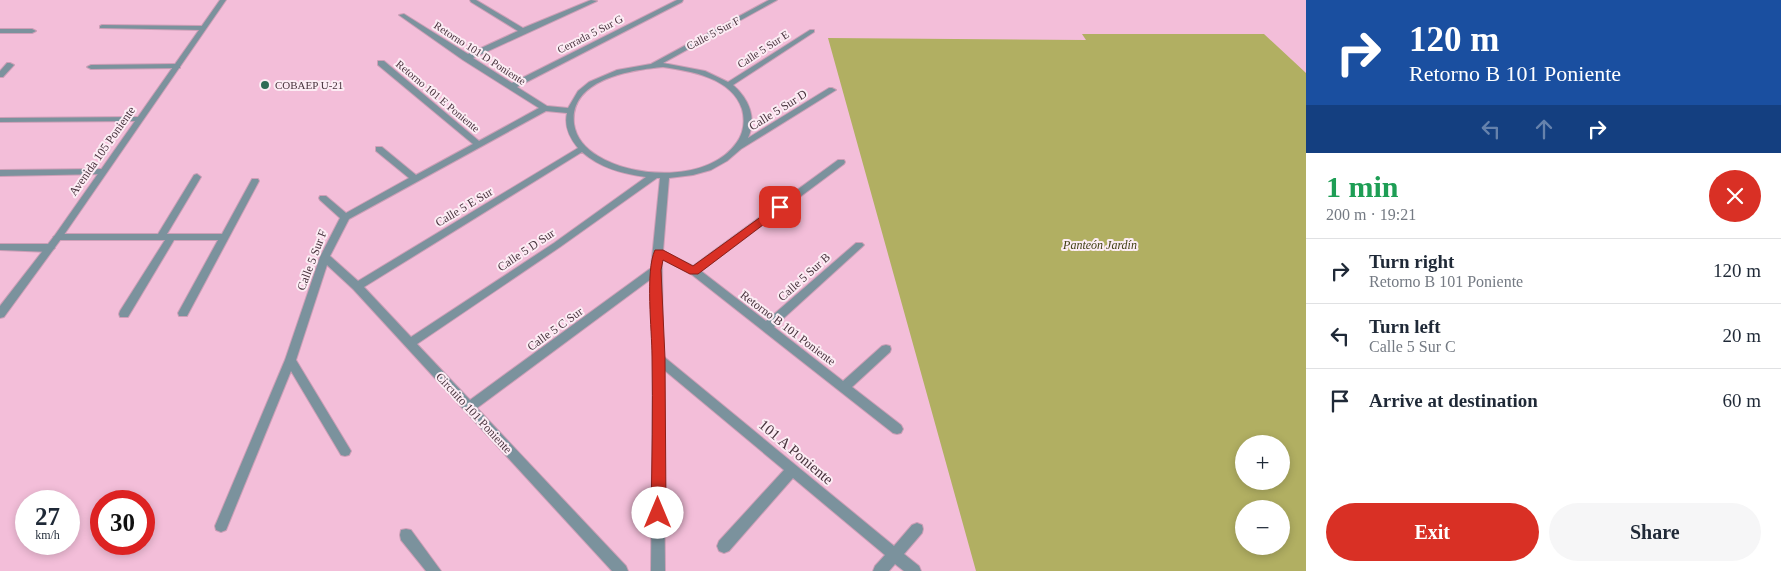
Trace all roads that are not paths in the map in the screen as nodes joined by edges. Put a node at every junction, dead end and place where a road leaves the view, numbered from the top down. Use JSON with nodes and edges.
{"nodes":[{"id":1,"x":223,"y":0,"type":"edge"},
{"id":2,"x":774,"y":0,"type":"edge"},
{"id":3,"x":473,"y":1,"type":"edge"},
{"id":4,"x":594,"y":1,"type":"dead end"},
{"id":5,"x":680,"y":1,"type":"edge"},
{"id":6,"x":402,"y":15,"type":"dead end"},
{"id":7,"x":102,"y":27,"type":"dead end"},
{"id":8,"x":202,"y":28,"type":"junction"},
{"id":9,"x":0,"y":31,"type":"edge"},
{"id":10,"x":32,"y":31,"type":"dead end"},
{"id":11,"x":522,"y":31,"type":"junction"},
{"id":12,"x":812,"y":31,"type":"dead end"},
{"id":13,"x":466,"y":58,"type":"junction"},
{"id":14,"x":381,"y":63,"type":"dead end"},
{"id":15,"x":10,"y":65,"type":"dead end"},
{"id":16,"x":177,"y":66,"type":"junction"},
{"id":17,"x":652,"y":66,"type":"junction"},
{"id":18,"x":91,"y":67,"type":"dead end"},
{"id":19,"x":0,"y":75,"type":"edge"},
{"id":20,"x":728,"y":85,"type":"junction"},
{"id":21,"x":511,"y":87,"type":"junction"},
{"id":22,"x":832,"y":90,"type":"dead end"},
{"id":23,"x":545,"y":108,"type":"junction"},
{"id":24,"x":571,"y":111,"type":"junction"},
{"id":25,"x":139,"y":119,"type":"junction"},
{"id":26,"x":0,"y":120,"type":"edge"},
{"id":27,"x":479,"y":145,"type":"junction"},
{"id":28,"x":583,"y":148,"type":"junction"},
{"id":29,"x":737,"y":148,"type":"junction"},
{"id":30,"x":379,"y":149,"type":"dead end"},
{"id":31,"x":841,"y":162,"type":"dead end"},
{"id":32,"x":102,"y":172,"type":"junction"},
{"id":33,"x":0,"y":173,"type":"edge"},
{"id":34,"x":660,"y":176,"type":"junction"},
{"id":35,"x":198,"y":177,"type":"dead end"},
{"id":36,"x":415,"y":179,"type":"junction"},
{"id":37,"x":255,"y":181,"type":"dead end"},
{"id":38,"x":323,"y":198,"type":"dead end"},
{"id":39,"x":345,"y":217,"type":"junction"},
{"id":40,"x":58,"y":237,"type":"junction"},
{"id":41,"x":225,"y":237,"type":"junction"},
{"id":42,"x":165,"y":238,"type":"junction"},
{"id":43,"x":859,"y":245,"type":"dead end"},
{"id":44,"x":0,"y":247,"type":"edge"},
{"id":45,"x":50,"y":248,"type":"junction"},
{"id":46,"x":659,"y":253,"type":"junction"},
{"id":47,"x":325,"y":257,"type":"junction"},
{"id":48,"x":656,"y":270,"type":"junction"},
{"id":49,"x":694,"y":271,"type":"junction"},
{"id":50,"x":357,"y":286,"type":"junction"},
{"id":51,"x":183,"y":312,"type":"dead end"},
{"id":52,"x":0,"y":314,"type":"edge"},
{"id":53,"x":124,"y":314,"type":"dead end"},
{"id":54,"x":766,"y":328,"type":"junction"},
{"id":55,"x":410,"y":343,"type":"junction"},
{"id":56,"x":886,"y":349,"type":"dead end"},
{"id":57,"x":658,"y":358,"type":"junction"},
{"id":58,"x":290,"y":360,"type":"junction"},
{"id":59,"x":844,"y":387,"type":"junction"},
{"id":60,"x":469,"y":407,"type":"junction"},
{"id":61,"x":897,"y":429,"type":"dead end"},
{"id":62,"x":345,"y":451,"type":"dead end"},
{"id":63,"x":792,"y":470,"type":"junction"},
{"id":64,"x":221,"y":526,"type":"dead end"},
{"id":65,"x":917,"y":529,"type":"dead end"},
{"id":66,"x":406,"y":535,"type":"dead end"},
{"id":67,"x":724,"y":546,"type":"dead end"},
{"id":68,"x":893,"y":554,"type":"junction"},
{"id":69,"x":434,"y":571,"type":"edge"},
{"id":70,"x":621,"y":571,"type":"edge"},
{"id":71,"x":658,"y":571,"type":"edge"},
{"id":72,"x":880,"y":571,"type":"edge"},
{"id":73,"x":914,"y":571,"type":"edge"}],
"edges":[{"from":1,"to":8,"type":"street","name":"Avenida 105 Poniente"},
{"from":2,"to":17,"type":"street","name":"Calle 5 Sur F"},
{"from":3,"to":11,"type":"street"},
{"from":4,"to":11,"type":"street"},
{"from":5,"to":21,"type":"street","name":"Cerrada 5 Sur G"},
{"from":6,"to":13,"type":"street","name":"Retorno 101 D Poniente"},
{"from":7,"to":8,"type":"street"},
{"from":8,"to":16,"type":"street","name":"Avenida 105 Poniente"},
{"from":9,"to":10,"type":"street"},
{"from":11,"to":13,"type":"street"},
{"from":12,"to":20,"type":"street","name":"Calle 5 Sur E"},
{"from":13,"to":21,"type":"street","name":"Retorno 101 D Poniente"},
{"from":14,"to":27,"type":"street","name":"Retorno 101 E Poniente"},
{"from":15,"to":19,"type":"street"},
{"from":16,"to":18,"type":"street"},
{"from":16,"to":25,"type":"street","name":"Avenida 105 Poniente"},
{"from":17,"to":20,"type":"street"},
{"from":17,"to":24,"type":"street"},
{"from":20,"to":29,"type":"street"},
{"from":21,"to":23,"type":"street","name":"Retorno 101 D Poniente"},
{"from":22,"to":29,"type":"street","name":"Calle 5 Sur D"},
{"from":23,"to":24,"type":"street"},
{"from":23,"to":27,"type":"street"},
{"from":24,"to":28,"type":"street"},
{"from":25,"to":26,"type":"street"},
{"from":25,"to":32,"type":"street","name":"Avenida 105 Poniente"},
{"from":27,"to":36,"type":"street"},
{"from":28,"to":34,"type":"street"},
{"from":28,"to":50,"type":"street","name":"Calle 5 E Sur"},
{"from":29,"to":34,"type":"street"},
{"from":30,"to":36,"type":"street"},
{"from":31,"to":49,"type":"street"},
{"from":32,"to":33,"type":"street"},
{"from":32,"to":40,"type":"street","name":"Avenida 105 Poniente"},
{"from":34,"to":46,"type":"street"},
{"from":34,"to":55,"type":"street","name":"Calle 5 D Sur"},
{"from":35,"to":42,"type":"street"},
{"from":36,"to":39,"type":"street"},
{"from":37,"to":41,"type":"street"},
{"from":38,"to":39,"type":"street"},
{"from":39,"to":47,"type":"street","name":"Calle 5 Sur F"},
{"from":40,"to":42,"type":"street"},
{"from":40,"to":45,"type":"street","name":"Avenida 105 Poniente"},
{"from":41,"to":42,"type":"street"},
{"from":41,"to":51,"type":"street"},
{"from":42,"to":53,"type":"street"},
{"from":43,"to":54,"type":"street","name":"Calle 5 Sur B"},
{"from":44,"to":45,"type":"street"},
{"from":45,"to":52,"type":"street","name":"Avenida 105 Poniente"},
{"from":46,"to":48,"type":"street"},
{"from":46,"to":49,"type":"street","name":"Retorno B 101 Poniente"},
{"from":47,"to":50,"type":"street","name":"Circuito 101 Poniente"},
{"from":47,"to":58,"type":"street","name":"Calle 5 Sur F"},
{"from":48,"to":57,"type":"street"},
{"from":48,"to":60,"type":"street","name":"Calle 5 C Sur"},
{"from":49,"to":54,"type":"street","name":"Retorno B 101 Poniente"},
{"from":50,"to":55,"type":"street","name":"Circuito 101 Poniente"},
{"from":54,"to":59,"type":"street","name":"Retorno B 101 Poniente"},
{"from":55,"to":60,"type":"street","name":"Circuito 101 Poniente"},
{"from":56,"to":59,"type":"street"},
{"from":57,"to":63,"type":"street","name":"101 A Poniente"},
{"from":57,"to":71,"type":"street"},
{"from":58,"to":62,"type":"street"},
{"from":58,"to":64,"type":"street","name":"Calle 5 Sur F"},
{"from":59,"to":61,"type":"street","name":"Retorno B 101 Poniente"},
{"from":60,"to":70,"type":"street","name":"Circuito 101 Poniente"},
{"from":63,"to":67,"type":"street"},
{"from":63,"to":68,"type":"street","name":"101 A Poniente"},
{"from":65,"to":68,"type":"street"},
{"from":66,"to":69,"type":"street"},
{"from":68,"to":72,"type":"street"},
{"from":68,"to":73,"type":"street","name":"101 A Poniente"}]}
